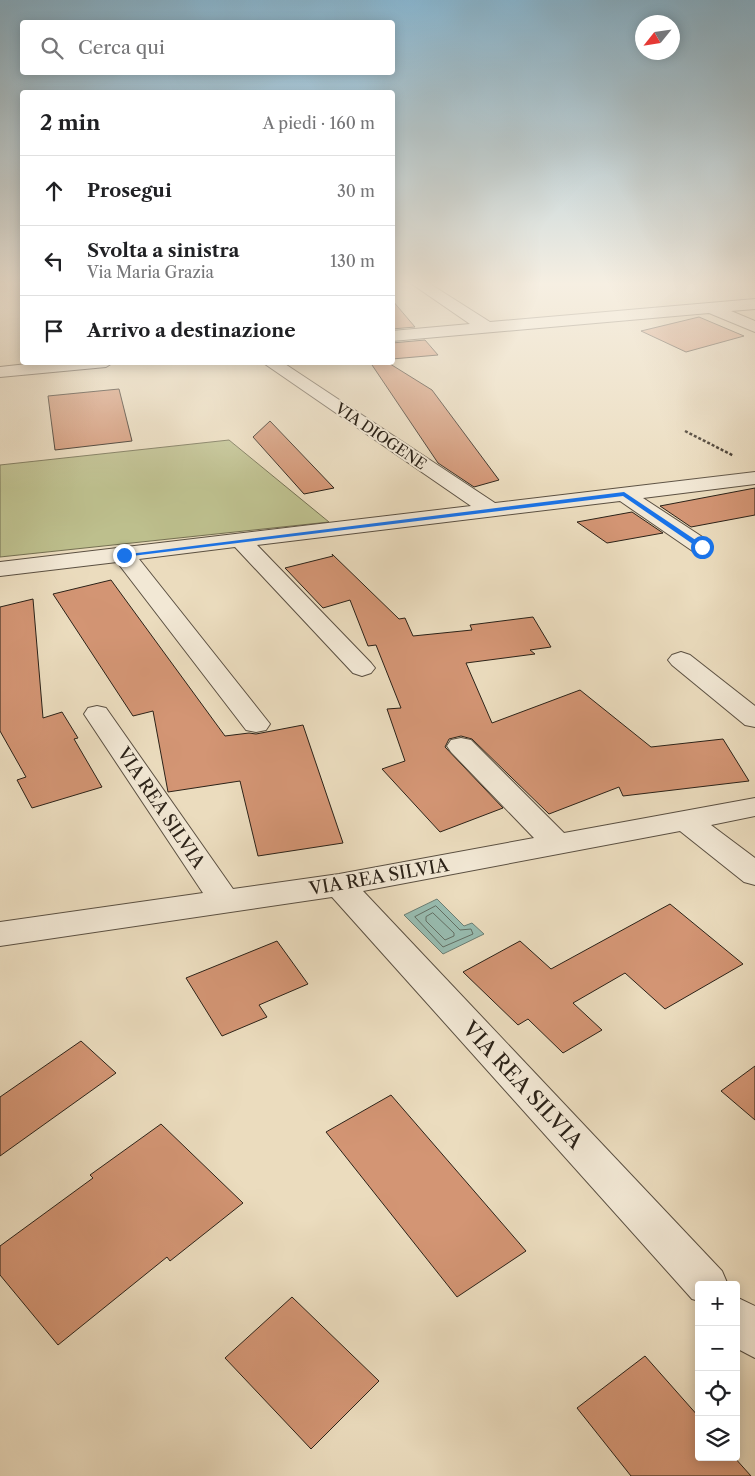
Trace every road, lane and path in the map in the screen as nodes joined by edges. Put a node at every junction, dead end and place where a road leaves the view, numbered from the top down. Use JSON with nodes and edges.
{"nodes":[{"id":1,"x":54,"y":365,"type":"edge"},
{"id":2,"x":274,"y":365,"type":"edge"},
{"id":3,"x":2,"y":368,"type":"edge"},
{"id":4,"x":685,"y":431,"type":"dead end"},
{"id":5,"x":738,"y":458,"type":"dead end"},
{"id":6,"x":755,"y":478,"type":"edge"},
{"id":7,"x":624,"y":494,"type":"junction"},
{"id":8,"x":491,"y":510,"type":"junction"},
{"id":9,"x":241,"y":541,"type":"junction"},
{"id":10,"x":702,"y":547,"type":"dead end"},
{"id":11,"x":124,"y":555,"type":"junction"},
{"id":12,"x":0,"y":570,"type":"edge"},
{"id":13,"x":682,"y":660,"type":"dead end"},
{"id":14,"x":362,"y":668,"type":"dead end"},
{"id":15,"x":97,"y":714,"type":"dead end"},
{"id":16,"x":755,"y":719,"type":"edge"},
{"id":17,"x":256,"y":724,"type":"dead end"},
{"id":18,"x":461,"y":746,"type":"dead end"},
{"id":19,"x":755,"y":807,"type":"edge"},
{"id":20,"x":685,"y":820,"type":"junction"},
{"id":21,"x":557,"y":844,"type":"junction"},
{"id":22,"x":755,"y":874,"type":"edge"},
{"id":23,"x":339,"y":885,"type":"junction"},
{"id":24,"x":225,"y":902,"type":"junction"},
{"id":25,"x":0,"y":934,"type":"edge"},
{"id":26,"x":703,"y":1281,"type":"edge"},
{"id":27,"x":740,"y":1321,"type":"edge"},
{"id":28,"x":755,"y":1337,"type":"edge"}],
"edges":[{"from":1,"to":3,"type":"street"},
{"from":2,"to":8,"type":"street","name":"VIA DIOGENE"},
{"from":4,"to":5,"type":"path"},
{"from":6,"to":7,"type":"street"},
{"from":7,"to":8,"type":"street"},
{"from":7,"to":10,"type":"street"},
{"from":8,"to":9,"type":"street"},
{"from":9,"to":11,"type":"street"},
{"from":9,"to":14,"type":"street"},
{"from":11,"to":12,"type":"street"},
{"from":11,"to":17,"type":"street"},
{"from":13,"to":16,"type":"street"},
{"from":15,"to":24,"type":"street","name":"VIA REA SILVIA"},
{"from":18,"to":21,"type":"street"},
{"from":19,"to":20,"type":"street","name":"VIA REA SILVIA"},
{"from":20,"to":21,"type":"street","name":"VIA REA SILVIA"},
{"from":20,"to":22,"type":"street"},
{"from":21,"to":23,"type":"street","name":"VIA REA SILVIA"},
{"from":23,"to":24,"type":"street","name":"VIA REA SILVIA"},
{"from":23,"to":26,"type":"street","name":"VIA REA SILVIA"},
{"from":24,"to":25,"type":"street","name":"VIA REA SILVIA"},
{"from":27,"to":28,"type":"street"}]}
